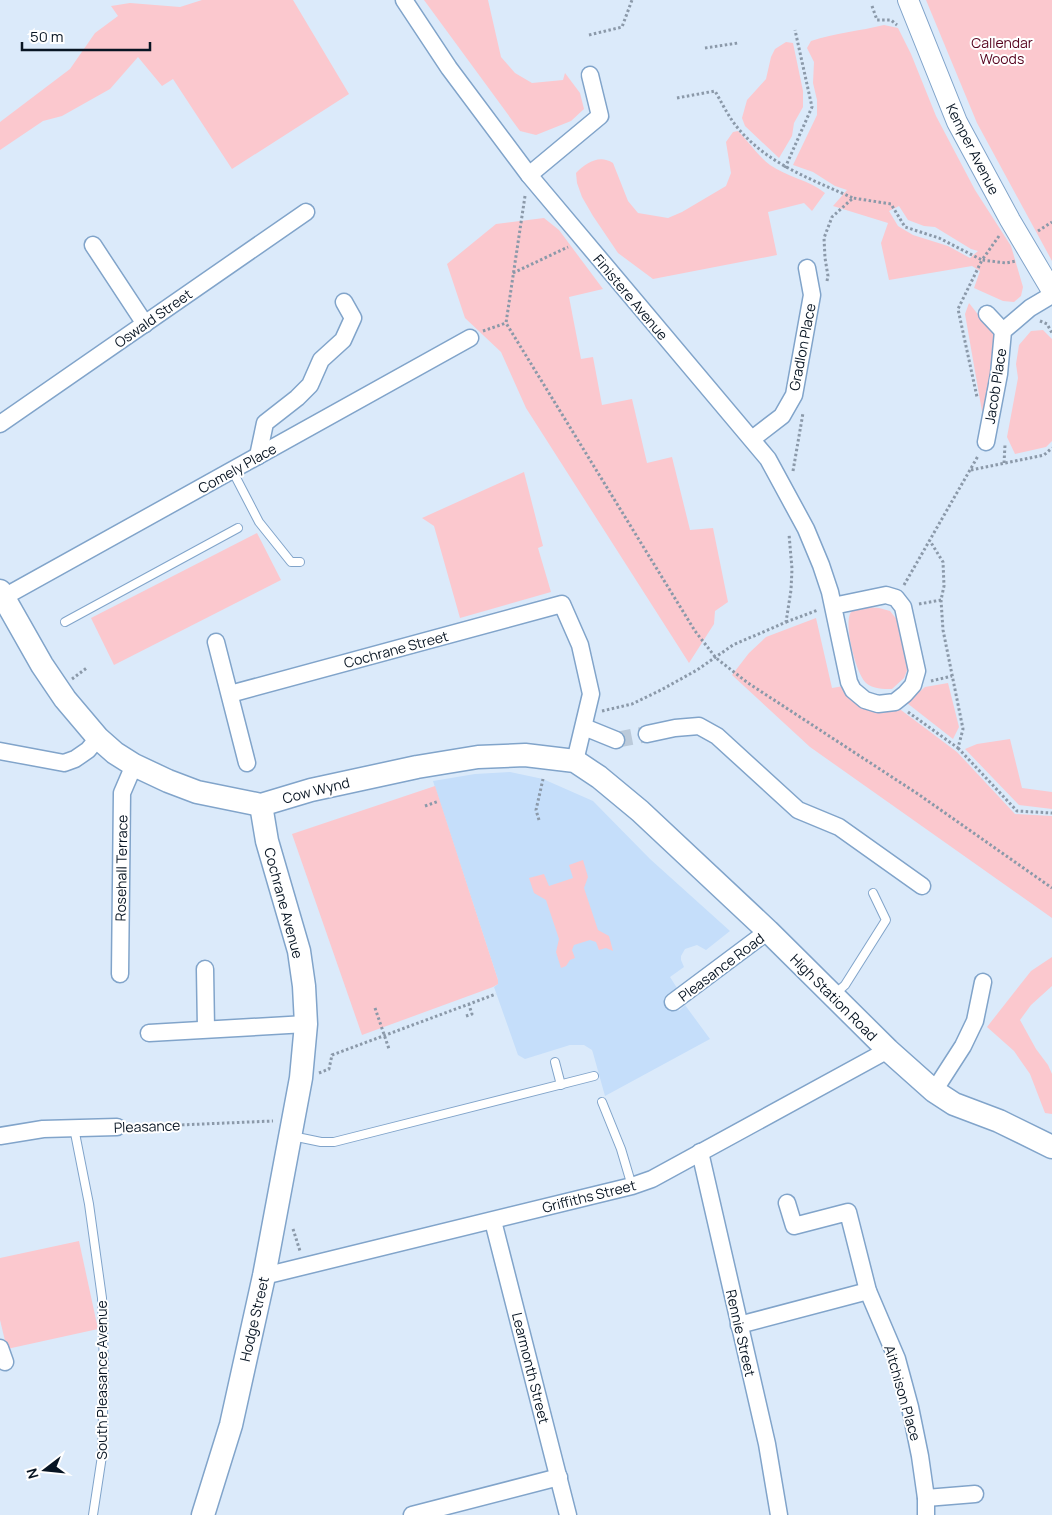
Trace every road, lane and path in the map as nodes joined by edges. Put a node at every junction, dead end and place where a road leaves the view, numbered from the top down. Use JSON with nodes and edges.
{"nodes":[{"id":1,"x":404,"y":0,"type":"edge"},
{"id":2,"x":632,"y":0,"type":"edge"},
{"id":3,"x":908,"y":0,"type":"edge"},
{"id":4,"x":795,"y":30,"type":"dead end"},
{"id":5,"x":589,"y":35,"type":"dead end"},
{"id":6,"x":738,"y":43,"type":"dead end"},
{"id":7,"x":705,"y":48,"type":"dead end"},
{"id":8,"x":590,"y":76,"type":"dead end"},
{"id":9,"x":677,"y":98,"type":"dead end"},
{"id":10,"x":785,"y":168,"type":"junction"},
{"id":11,"x":529,"y":175,"type":"junction"},
{"id":12,"x":853,"y":198,"type":"junction"},
{"id":13,"x":306,"y":212,"type":"dead end"},
{"id":14,"x":1010,"y":220,"type":"junction"},
{"id":15,"x":582,"y":240,"type":"junction"},
{"id":16,"x":93,"y":245,"type":"dead end"},
{"id":17,"x":1033,"y":257,"type":"junction"},
{"id":18,"x":982,"y":260,"type":"junction"},
{"id":19,"x":807,"y":268,"type":"dead end"},
{"id":20,"x":513,"y":274,"type":"junction"},
{"id":21,"x":827,"y":285,"type":"dead end"},
{"id":22,"x":1052,"y":290,"type":"edge"},
{"id":23,"x":1052,"y":295,"type":"edge"},
{"id":24,"x":344,"y":302,"type":"dead end"},
{"id":25,"x":987,"y":314,"type":"dead end"},
{"id":26,"x":506,"y":323,"type":"junction"},
{"id":27,"x":145,"y":324,"type":"junction"},
{"id":28,"x":1003,"y":331,"type":"junction"},
{"id":29,"x":470,"y":338,"type":"joint"},
{"id":30,"x":978,"y":404,"type":"dead end"},
{"id":31,"x":804,"y":407,"type":"dead end"},
{"id":32,"x":0,"y":424,"type":"edge"},
{"id":33,"x":752,"y":439,"type":"junction"},
{"id":34,"x":986,"y":442,"type":"joint"},
{"id":35,"x":1005,"y":445,"type":"dead end"},
{"id":36,"x":1052,"y":448,"type":"edge"},
{"id":37,"x":258,"y":456,"type":"junction"},
{"id":38,"x":1004,"y":463,"type":"junction"},
{"id":39,"x":232,"y":470,"type":"junction"},
{"id":40,"x":970,"y":470,"type":"junction"},
{"id":41,"x":789,"y":495,"type":"junction"},
{"id":42,"x":238,"y":528,"type":"dead end"},
{"id":43,"x":789,"y":533,"type":"dead end"},
{"id":44,"x":930,"y":541,"type":"junction"},
{"id":45,"x":300,"y":562,"type":"dead end"},
{"id":46,"x":911,"y":574,"type":"dead end"},
{"id":47,"x":2,"y":594,"type":"edge"},
{"id":48,"x":941,"y":600,"type":"junction"},
{"id":49,"x":833,"y":606,"type":"junction"},
{"id":50,"x":903,"y":607,"type":"junction"},
{"id":51,"x":816,"y":610,"type":"dead end"},
{"id":52,"x":65,"y":622,"type":"dead end"},
{"id":53,"x":786,"y":622,"type":"junction"},
{"id":54,"x":216,"y":642,"type":"dead end"},
{"id":55,"x":716,"y":658,"type":"junction"},
{"id":56,"x":952,"y":676,"type":"junction"},
{"id":57,"x":929,"y":681,"type":"dead end"},
{"id":58,"x":230,"y":694,"type":"junction"},
{"id":59,"x":895,"y":702,"type":"junction"},
{"id":60,"x":585,"y":721,"type":"junction"},
{"id":61,"x":647,"y":734,"type":"tunnel mouth"},
{"id":62,"x":98,"y":738,"type":"junction"},
{"id":63,"x":616,"y":740,"type":"tunnel mouth"},
{"id":64,"x":958,"y":748,"type":"junction"},
{"id":65,"x":0,"y":751,"type":"edge"},
{"id":66,"x":575,"y":761,"type":"junction"},
{"id":67,"x":247,"y":763,"type":"dead end"},
{"id":68,"x":134,"y":765,"type":"junction"},
{"id":69,"x":543,"y":779,"type":"dead end"},
{"id":70,"x":439,"y":801,"type":"dead end"},
{"id":71,"x":261,"y":805,"type":"junction"},
{"id":72,"x":424,"y":806,"type":"dead end"},
{"id":73,"x":640,"y":810,"type":"joint"},
{"id":74,"x":1052,"y":813,"type":"edge"},
{"id":75,"x":539,"y":820,"type":"dead end"},
{"id":76,"x":922,"y":886,"type":"dead end"},
{"id":77,"x":1052,"y":888,"type":"edge"},
{"id":78,"x":873,"y":893,"type":"dead end"},
{"id":79,"x":768,"y":931,"type":"junction"},
{"id":80,"x":205,"y":969,"type":"dead end"},
{"id":81,"x":120,"y":974,"type":"dead end"},
{"id":82,"x":983,"y":982,"type":"dead end"},
{"id":83,"x":496,"y":994,"type":"dead end"},
{"id":84,"x":833,"y":996,"type":"junction"},
{"id":85,"x":673,"y":1002,"type":"dead end"},
{"id":86,"x":469,"y":1005,"type":"junction"},
{"id":87,"x":375,"y":1008,"type":"dead end"},
{"id":88,"x":466,"y":1016,"type":"dead end"},
{"id":89,"x":306,"y":1024,"type":"junction"},
{"id":90,"x":206,"y":1029,"type":"junction"},
{"id":91,"x":150,"y":1033,"type":"dead end"},
{"id":92,"x":384,"y":1036,"type":"junction"},
{"id":93,"x":389,"y":1050,"type":"dead end"},
{"id":94,"x":888,"y":1050,"type":"junction"},
{"id":95,"x":555,"y":1062,"type":"dead end"},
{"id":96,"x":594,"y":1076,"type":"dead end"},
{"id":97,"x":561,"y":1085,"type":"junction"},
{"id":98,"x":299,"y":1090,"type":"junction"},
{"id":99,"x":934,"y":1091,"type":"junction"},
{"id":100,"x":602,"y":1102,"type":"dead end"},
{"id":101,"x":117,"y":1127,"type":"joint"},
{"id":102,"x":74,"y":1128,"type":"junction"},
{"id":103,"x":292,"y":1128,"type":"junction"},
{"id":104,"x":0,"y":1136,"type":"edge"},
{"id":105,"x":1052,"y":1148,"type":"edge"},
{"id":106,"x":700,"y":1152,"type":"junction"},
{"id":107,"x":632,"y":1186,"type":"junction"},
{"id":108,"x":787,"y":1203,"type":"dead end"},
{"id":109,"x":493,"y":1221,"type":"junction"},
{"id":110,"x":264,"y":1276,"type":"junction"},
{"id":111,"x":868,"y":1291,"type":"junction"},
{"id":112,"x":739,"y":1325,"type":"junction"},
{"id":113,"x":558,"y":1477,"type":"junction"},
{"id":114,"x":975,"y":1494,"type":"dead end"},
{"id":115,"x":926,"y":1498,"type":"junction"},
{"id":116,"x":93,"y":1515,"type":"edge"},
{"id":117,"x":203,"y":1515,"type":"edge"},
{"id":118,"x":412,"y":1515,"type":"edge"},
{"id":119,"x":568,"y":1515,"type":"edge"},
{"id":120,"x":779,"y":1515,"type":"edge"},
{"id":121,"x":926,"y":1515,"type":"edge"}],
"edges":[{"from":1,"to":11,"type":"street","name":"Finistere Avenue"},
{"from":2,"to":5,"type":"path"},
{"from":3,"to":14,"type":"street","name":"Kemper Avenue"},
{"from":4,"to":10,"type":"path"},
{"from":6,"to":7,"type":"path"},
{"from":8,"to":11,"type":"street"},
{"from":9,"to":10,"type":"path"},
{"from":10,"to":12,"type":"path"},
{"from":11,"to":15,"type":"street","name":"Finistere Avenue"},
{"from":11,"to":20,"type":"path"},
{"from":12,"to":18,"type":"path"},
{"from":12,"to":21,"type":"path"},
{"from":13,"to":27,"type":"street","name":"Oswald Street"},
{"from":14,"to":17,"type":"street","name":"Kemper Avenue"},
{"from":14,"to":18,"type":"path"},
{"from":15,"to":20,"type":"path"},
{"from":15,"to":33,"type":"street","name":"Finistere Avenue"},
{"from":16,"to":27,"type":"street"},
{"from":17,"to":18,"type":"path"},
{"from":17,"to":22,"type":"street","name":"Kemper Avenue"},
{"from":18,"to":30,"type":"path"},
{"from":19,"to":33,"type":"street","name":"Gradlon Place"},
{"from":20,"to":26,"type":"path"},
{"from":23,"to":28,"type":"street","name":"Jacob Place"},
{"from":24,"to":37,"type":"street"},
{"from":25,"to":28,"type":"street","name":"Jacob Place"},
{"from":26,"to":29,"type":"path"},
{"from":26,"to":55,"type":"path"},
{"from":27,"to":32,"type":"street","name":"Oswald Street"},
{"from":28,"to":34,"type":"street","name":"Jacob Place"},
{"from":29,"to":37,"type":"street","name":"Comely Place"},
{"from":31,"to":41,"type":"path"},
{"from":33,"to":41,"type":"street","name":"Finistere Avenue"},
{"from":34,"to":40,"type":"path"},
{"from":35,"to":38,"type":"path"},
{"from":36,"to":38,"type":"path"},
{"from":37,"to":39,"type":"street","name":"Comely Place"},
{"from":38,"to":40,"type":"path"},
{"from":39,"to":45,"type":"lane"},
{"from":39,"to":47,"type":"street","name":"Comely Place"},
{"from":40,"to":44,"type":"path"},
{"from":41,"to":49,"type":"street","name":"Finistere Avenue"},
{"from":42,"to":52,"type":"lane"},
{"from":43,"to":53,"type":"path"},
{"from":44,"to":46,"type":"path"},
{"from":44,"to":48,"type":"path"},
{"from":47,"to":62,"type":"main road","name":"Cow Wynd"},
{"from":48,"to":50,"type":"path"},
{"from":48,"to":56,"type":"path"},
{"from":49,"to":50,"type":"street"},
{"from":49,"to":59,"type":"street","name":"Finistere Avenue"},
{"from":50,"to":59,"type":"street"},
{"from":51,"to":53,"type":"path"},
{"from":53,"to":55,"type":"path"},
{"from":54,"to":58,"type":"street"},
{"from":55,"to":60,"type":"path"},
{"from":55,"to":77,"type":"path"},
{"from":56,"to":57,"type":"path"},
{"from":56,"to":64,"type":"path"},
{"from":58,"to":60,"type":"street","name":"Cochrane Street"},
{"from":58,"to":67,"type":"street"},
{"from":59,"to":64,"type":"path"},
{"from":60,"to":63,"type":"street"},
{"from":60,"to":66,"type":"street"},
{"from":61,"to":76,"type":"street"},
{"from":62,"to":65,"type":"street"},
{"from":62,"to":68,"type":"main road","name":"Cow Wynd"},
{"from":64,"to":74,"type":"path"},
{"from":66,"to":71,"type":"main road","name":"Cow Wynd"},
{"from":66,"to":73,"type":"main road","name":"Cow Wynd"},
{"from":68,"to":71,"type":"main road","name":"Cow Wynd"},
{"from":68,"to":81,"type":"street","name":"Rosehall Terrace"},
{"from":69,"to":75,"type":"path"},
{"from":70,"to":72,"type":"path"},
{"from":71,"to":89,"type":"main road","name":"Cochrane Avenue"},
{"from":73,"to":79,"type":"main road","name":"High Station Road"},
{"from":78,"to":84,"type":"lane"},
{"from":79,"to":84,"type":"main road","name":"High Station Road"},
{"from":79,"to":85,"type":"street","name":"Pleasance Road"},
{"from":80,"to":90,"type":"street"},
{"from":82,"to":99,"type":"street"},
{"from":83,"to":86,"type":"path"},
{"from":84,"to":94,"type":"main road","name":"High Station Road"},
{"from":86,"to":88,"type":"path"},
{"from":86,"to":92,"type":"path"},
{"from":87,"to":92,"type":"path"},
{"from":89,"to":90,"type":"street"},
{"from":89,"to":98,"type":"main road","name":"Cochrane Avenue"},
{"from":90,"to":91,"type":"street"},
{"from":92,"to":93,"type":"path"},
{"from":92,"to":98,"type":"path"},
{"from":94,"to":99,"type":"main road","name":"High Station Road"},
{"from":94,"to":106,"type":"street","name":"Griffiths Street"},
{"from":95,"to":97,"type":"lane"},
{"from":96,"to":97,"type":"lane"},
{"from":97,"to":103,"type":"lane"},
{"from":98,"to":103,"type":"main road","name":"Cochrane Avenue"},
{"from":99,"to":105,"type":"main road","name":"High Station Road"},
{"from":100,"to":107,"type":"lane"},
{"from":101,"to":102,"type":"street","name":"Pleasance"},
{"from":101,"to":103,"type":"path","name":"Pleasance"},
{"from":102,"to":104,"type":"street","name":"Pleasance"},
{"from":102,"to":116,"type":"lane","name":"South Pleasance Avenue"},
{"from":103,"to":110,"type":"main road","name":"Hodge Street"},
{"from":106,"to":107,"type":"street","name":"Griffiths Street"},
{"from":106,"to":112,"type":"street","name":"Rennie Street"},
{"from":107,"to":109,"type":"street","name":"Griffiths Street"},
{"from":108,"to":111,"type":"street","name":"Aitchison Place"},
{"from":109,"to":110,"type":"street","name":"Griffiths Street"},
{"from":109,"to":113,"type":"street","name":"Learmonth Street"},
{"from":110,"to":117,"type":"main road","name":"Hodge Street"},
{"from":111,"to":112,"type":"street"},
{"from":111,"to":115,"type":"street","name":"Aitchison Place"},
{"from":112,"to":120,"type":"street","name":"Rennie Street"},
{"from":113,"to":118,"type":"street"},
{"from":113,"to":119,"type":"street","name":"Learmonth Street"},
{"from":114,"to":115,"type":"street"},
{"from":115,"to":121,"type":"street","name":"Aitchison Place"}]}
